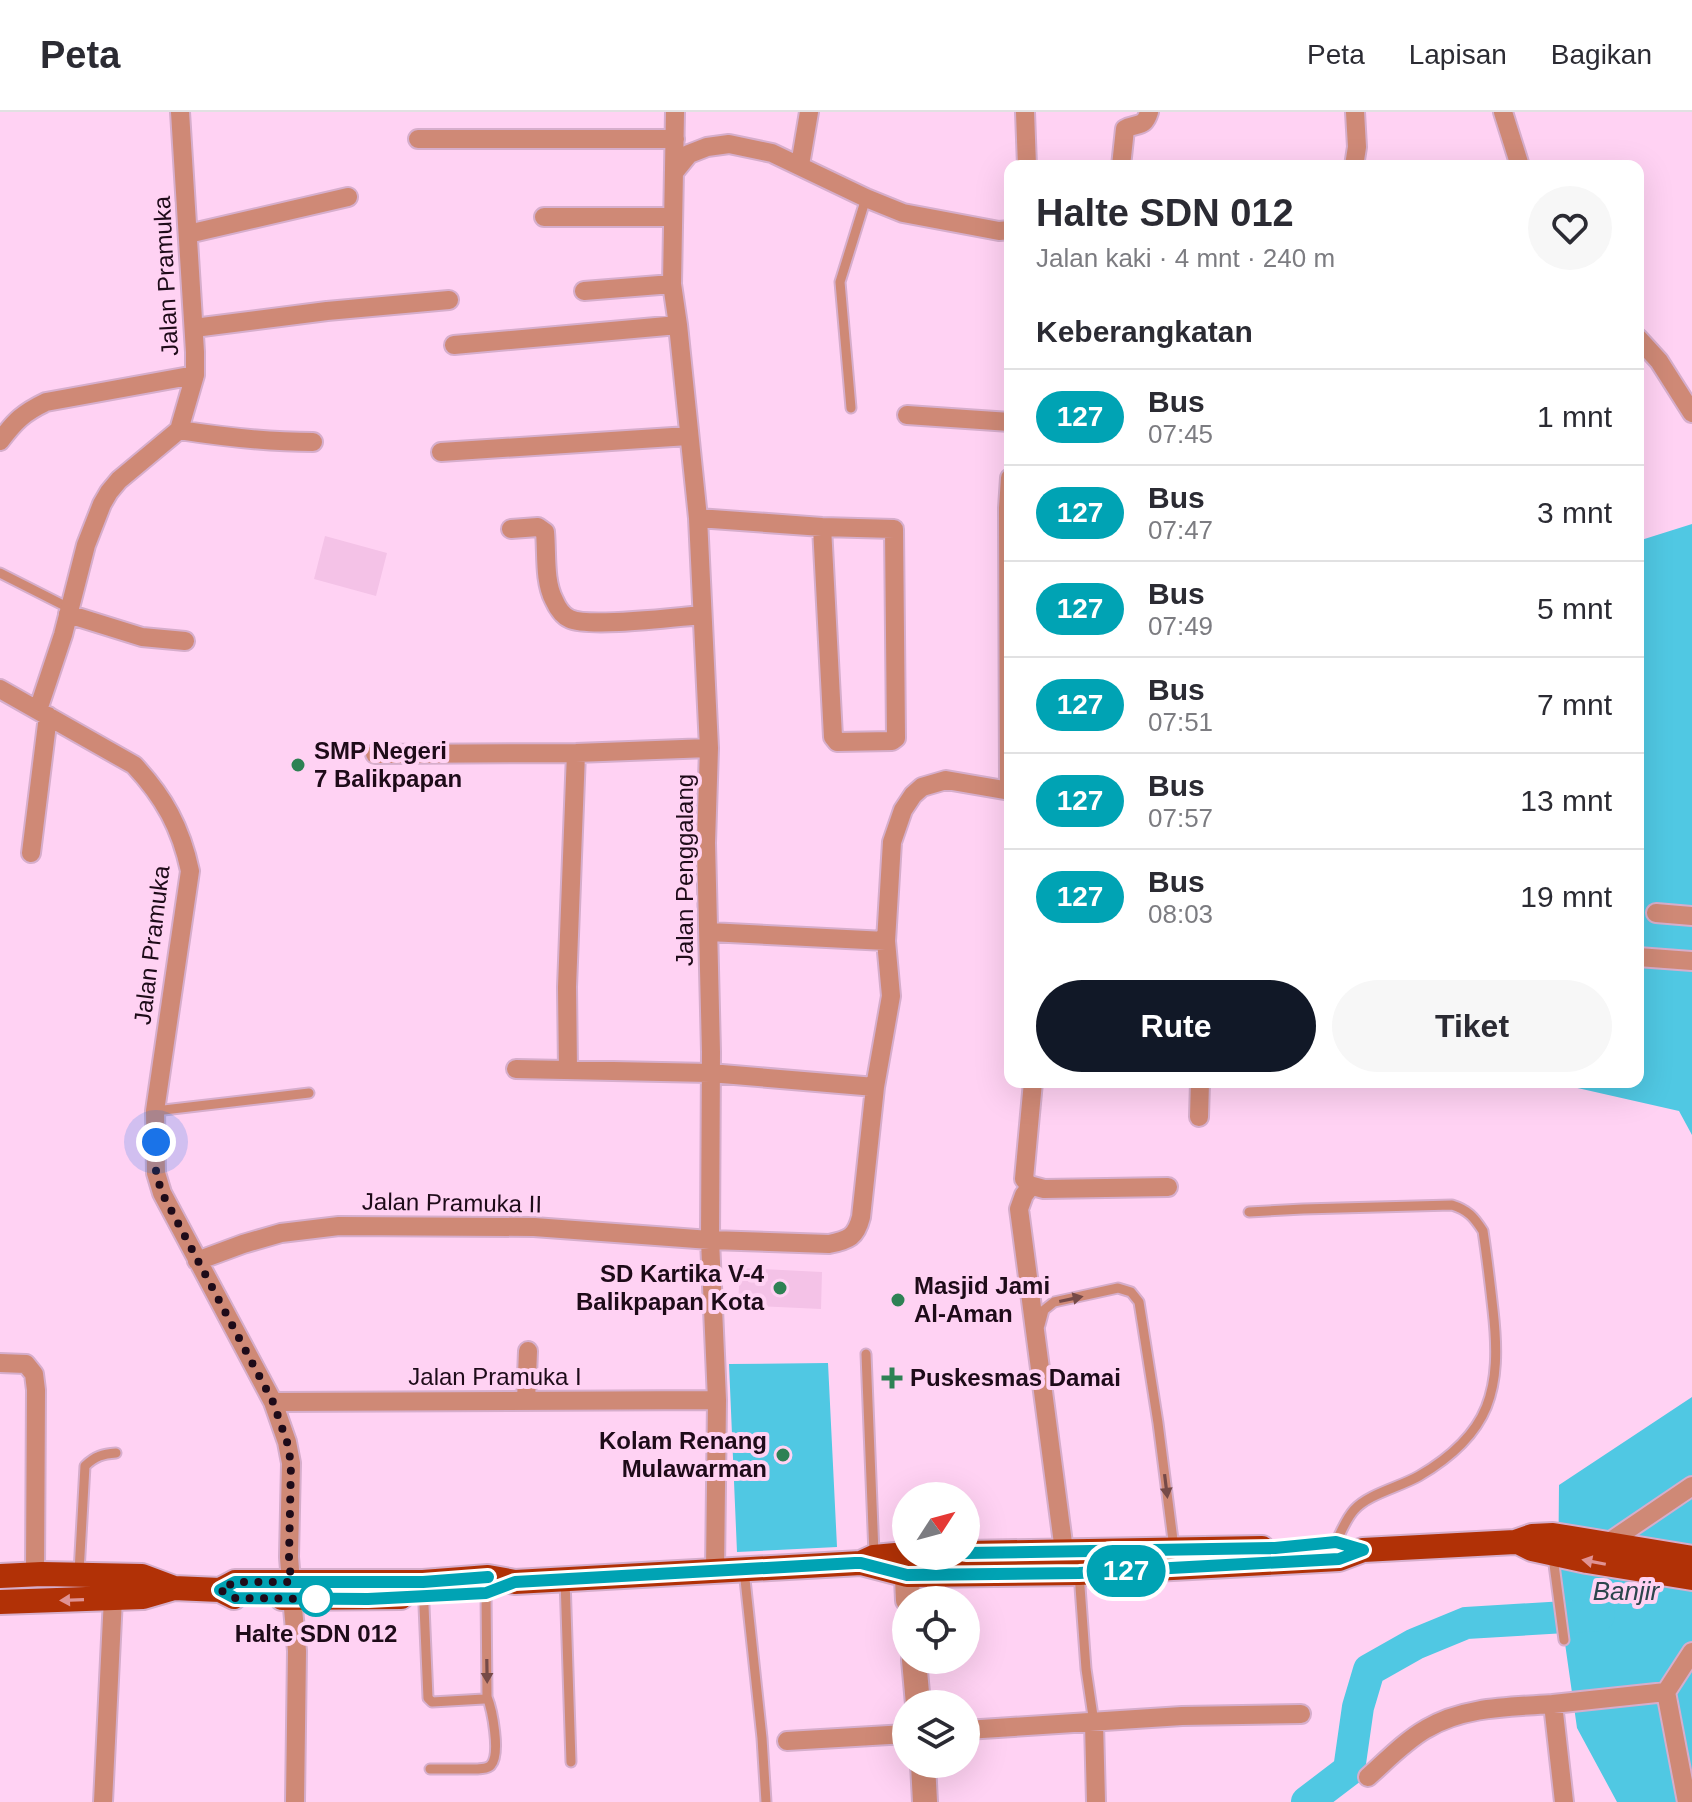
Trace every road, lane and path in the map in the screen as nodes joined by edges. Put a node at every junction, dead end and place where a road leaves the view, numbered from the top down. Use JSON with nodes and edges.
{"nodes":[{"id":1,"x":180,"y":112,"type":"edge"},
{"id":2,"x":675,"y":112,"type":"edge"},
{"id":3,"x":809,"y":112,"type":"edge"},
{"id":4,"x":1025,"y":112,"type":"edge"},
{"id":5,"x":1149,"y":112,"type":"edge"},
{"id":6,"x":1355,"y":112,"type":"edge"},
{"id":7,"x":1503,"y":112,"type":"edge"},
{"id":8,"x":418,"y":139,"type":"dead end"},
{"id":9,"x":675,"y":139,"type":"junction"},
{"id":10,"x":1027,"y":160,"type":"edge"},
{"id":11,"x":1122,"y":160,"type":"edge"},
{"id":12,"x":1355,"y":160,"type":"edge"},
{"id":13,"x":1518,"y":160,"type":"edge"},
{"id":14,"x":800,"y":165,"type":"junction"},
{"id":15,"x":676,"y":170,"type":"junction"},
{"id":16,"x":348,"y":197,"type":"dead end"},
{"id":17,"x":866,"y":198,"type":"junction"},
{"id":18,"x":544,"y":217,"type":"dead end"},
{"id":19,"x":673,"y":217,"type":"junction"},
{"id":20,"x":1004,"y":231,"type":"edge"},
{"id":21,"x":188,"y":234,"type":"junction"},
{"id":22,"x":672,"y":284,"type":"junction"},
{"id":23,"x":584,"y":291,"type":"dead end"},
{"id":24,"x":449,"y":300,"type":"dead end"},
{"id":25,"x":678,"y":325,"type":"junction"},
{"id":26,"x":194,"y":328,"type":"junction"},
{"id":27,"x":454,"y":345,"type":"dead end"},
{"id":28,"x":1644,"y":345,"type":"edge"},
{"id":29,"x":195,"y":375,"type":"junction"},
{"id":30,"x":851,"y":408,"type":"dead end"},
{"id":31,"x":1691,"y":409,"type":"edge"},
{"id":32,"x":907,"y":415,"type":"dead end"},
{"id":33,"x":1004,"y":422,"type":"edge"},
{"id":34,"x":179,"y":430,"type":"junction"},
{"id":35,"x":688,"y":436,"type":"junction"},
{"id":36,"x":0,"y":441,"type":"edge"},
{"id":37,"x":313,"y":442,"type":"dead end"},
{"id":38,"x":441,"y":452,"type":"dead end"},
{"id":39,"x":698,"y":518,"type":"junction"},
{"id":40,"x":822,"y":527,"type":"junction"},
{"id":41,"x":511,"y":529,"type":"dead end"},
{"id":42,"x":0,"y":573,"type":"edge"},
{"id":43,"x":69,"y":611,"type":"junction"},
{"id":44,"x":702,"y":615,"type":"junction"},
{"id":45,"x":185,"y":641,"type":"dead end"},
{"id":46,"x":0,"y":689,"type":"edge"},
{"id":47,"x":43,"y":713,"type":"junction"},
{"id":48,"x":709,"y":748,"type":"junction"},
{"id":49,"x":576,"y":753,"type":"junction"},
{"id":50,"x":375,"y":754,"type":"dead end"},
{"id":51,"x":1004,"y":789,"type":"edge"},
{"id":52,"x":31,"y":853,"type":"dead end"},
{"id":53,"x":1656,"y":913,"type":"dead end"},
{"id":54,"x":1692,"y":916,"type":"edge"},
{"id":55,"x":709,"y":932,"type":"junction"},
{"id":56,"x":886,"y":941,"type":"junction"},
{"id":57,"x":1644,"y":957,"type":"edge"},
{"id":58,"x":1692,"y":961,"type":"edge"},
{"id":59,"x":516,"y":1069,"type":"dead end"},
{"id":60,"x":568,"y":1070,"type":"junction"},
{"id":61,"x":710,"y":1073,"type":"junction"},
{"id":62,"x":875,"y":1087,"type":"junction"},
{"id":63,"x":1032,"y":1088,"type":"edge"},
{"id":64,"x":1200,"y":1088,"type":"edge"},
{"id":65,"x":309,"y":1093,"type":"dead end"},
{"id":66,"x":155,"y":1111,"type":"junction"},
{"id":67,"x":1199,"y":1117,"type":"dead end"},
{"id":68,"x":1031,"y":1186,"type":"junction"},
{"id":69,"x":1168,"y":1187,"type":"dead end"},
{"id":70,"x":1249,"y":1212,"type":"dead end"},
{"id":71,"x":710,"y":1240,"type":"junction"},
{"id":72,"x":197,"y":1261,"type":"junction"},
{"id":73,"x":528,"y":1351,"type":"dead end"},
{"id":74,"x":866,"y":1354,"type":"dead end"},
{"id":75,"x":0,"y":1363,"type":"edge"},
{"id":76,"x":717,"y":1400,"type":"junction"},
{"id":77,"x":526,"y":1401,"type":"junction"},
{"id":78,"x":273,"y":1402,"type":"junction"},
{"id":79,"x":116,"y":1453,"type":"dead end"},
{"id":80,"x":1692,"y":1486,"type":"edge"},
{"id":81,"x":1515,"y":1542,"type":"junction"},
{"id":82,"x":1608,"y":1543,"type":"junction"},
{"id":83,"x":1174,"y":1548,"type":"junction"},
{"id":84,"x":1337,"y":1551,"type":"junction"},
{"id":85,"x":1552,"y":1552,"type":"junction"},
{"id":86,"x":980,"y":1554,"type":"edge"},
{"id":87,"x":1071,"y":1558,"type":"junction"},
{"id":88,"x":1692,"y":1558,"type":"edge"},
{"id":89,"x":1639,"y":1559,"type":"junction"},
{"id":90,"x":980,"y":1560,"type":"edge"},
{"id":91,"x":892,"y":1562,"type":"edge"},
{"id":92,"x":870,"y":1563,"type":"junction"},
{"id":93,"x":744,"y":1570,"type":"junction"},
{"id":94,"x":715,"y":1571,"type":"junction"},
{"id":95,"x":35,"y":1574,"type":"junction"},
{"id":96,"x":79,"y":1575,"type":"junction"},
{"id":97,"x":0,"y":1576,"type":"edge"},
{"id":98,"x":1692,"y":1578,"type":"edge"},
{"id":99,"x":565,"y":1579,"type":"junction"},
{"id":100,"x":515,"y":1582,"type":"junction"},
{"id":101,"x":174,"y":1588,"type":"junction"},
{"id":102,"x":424,"y":1589,"type":"junction"},
{"id":103,"x":292,"y":1590,"type":"junction"},
{"id":104,"x":486,"y":1593,"type":"junction"},
{"id":105,"x":113,"y":1598,"type":"junction"},
{"id":106,"x":0,"y":1602,"type":"edge"},
{"id":107,"x":1564,"y":1640,"type":"dead end"},
{"id":108,"x":1692,"y":1652,"type":"edge"},
{"id":109,"x":1666,"y":1692,"type":"junction"},
{"id":110,"x":487,"y":1697,"type":"junction"},
{"id":111,"x":1553,"y":1704,"type":"junction"},
{"id":112,"x":1301,"y":1714,"type":"dead end"},
{"id":113,"x":1094,"y":1723,"type":"junction"},
{"id":114,"x":980,"y":1729,"type":"edge"},
{"id":115,"x":892,"y":1735,"type":"edge"},
{"id":116,"x":787,"y":1741,"type":"dead end"},
{"id":117,"x":571,"y":1762,"type":"dead end"},
{"id":118,"x":430,"y":1769,"type":"dead end"},
{"id":119,"x":1368,"y":1777,"type":"dead end"},
{"id":120,"x":924,"y":1778,"type":"edge"},
{"id":121,"x":103,"y":1802,"type":"edge"},
{"id":122,"x":295,"y":1802,"type":"edge"},
{"id":123,"x":766,"y":1802,"type":"edge"},
{"id":124,"x":925,"y":1802,"type":"edge"},
{"id":125,"x":1096,"y":1802,"type":"edge"},
{"id":126,"x":1564,"y":1802,"type":"edge"},
{"id":127,"x":1687,"y":1802,"type":"edge"}],
"edges":[{"from":1,"to":21,"type":"street","name":"Jalan Pramuka"},
{"from":2,"to":9,"type":"street","name":"Jalan Penggalang"},
{"from":3,"to":14,"type":"street"},
{"from":4,"to":10,"type":"street"},
{"from":5,"to":11,"type":"street"},
{"from":6,"to":12,"type":"street"},
{"from":7,"to":13,"type":"street"},
{"from":8,"to":9,"type":"street"},
{"from":9,"to":15,"type":"street","name":"Jalan Penggalang"},
{"from":14,"to":15,"type":"street"},
{"from":14,"to":17,"type":"street"},
{"from":15,"to":19,"type":"street","name":"Jalan Penggalang"},
{"from":16,"to":21,"type":"street"},
{"from":17,"to":20,"type":"street"},
{"from":17,"to":30,"type":"lane"},
{"from":18,"to":19,"type":"street"},
{"from":19,"to":22,"type":"street","name":"Jalan Penggalang"},
{"from":21,"to":26,"type":"street","name":"Jalan Pramuka"},
{"from":22,"to":23,"type":"street"},
{"from":22,"to":25,"type":"street","name":"Jalan Penggalang"},
{"from":24,"to":26,"type":"street"},
{"from":25,"to":27,"type":"street"},
{"from":25,"to":35,"type":"street","name":"Jalan Penggalang"},
{"from":26,"to":29,"type":"street","name":"Jalan Pramuka"},
{"from":28,"to":31,"type":"street"},
{"from":29,"to":34,"type":"street","name":"Jalan Pramuka"},
{"from":29,"to":36,"type":"street"},
{"from":32,"to":33,"type":"street"},
{"from":34,"to":37,"type":"street"},
{"from":34,"to":43,"type":"street"},
{"from":35,"to":38,"type":"street"},
{"from":35,"to":39,"type":"street","name":"Jalan Penggalang"},
{"from":39,"to":40,"type":"street"},
{"from":39,"to":44,"type":"street","name":"Jalan Penggalang"},
{"from":40,"to":40,"type":"street"},
{"from":41,"to":44,"type":"street"},
{"from":42,"to":43,"type":"lane"},
{"from":43,"to":45,"type":"street"},
{"from":43,"to":47,"type":"street"},
{"from":44,"to":48,"type":"street","name":"Jalan Penggalang"},
{"from":46,"to":47,"type":"street","name":"Jalan Pramuka"},
{"from":47,"to":52,"type":"street"},
{"from":47,"to":66,"type":"street","name":"Jalan Pramuka"},
{"from":48,"to":49,"type":"street"},
{"from":48,"to":55,"type":"street","name":"Jalan Penggalang"},
{"from":49,"to":50,"type":"street"},
{"from":49,"to":60,"type":"street"},
{"from":51,"to":56,"type":"street"},
{"from":53,"to":54,"type":"street"},
{"from":55,"to":56,"type":"street"},
{"from":55,"to":61,"type":"street","name":"Jalan Penggalang"},
{"from":56,"to":62,"type":"street"},
{"from":57,"to":58,"type":"street"},
{"from":59,"to":60,"type":"street"},
{"from":60,"to":61,"type":"street"},
{"from":61,"to":62,"type":"street"},
{"from":61,"to":71,"type":"street","name":"Jalan Penggalang"},
{"from":62,"to":71,"type":"street","name":"Jalan Pramuka II"},
{"from":63,"to":68,"type":"street"},
{"from":64,"to":67,"type":"street"},
{"from":65,"to":66,"type":"lane"},
{"from":66,"to":72,"type":"street","name":"Jalan Pramuka"},
{"from":68,"to":69,"type":"street"},
{"from":68,"to":87,"type":"street"},
{"from":70,"to":84,"type":"lane"},
{"from":71,"to":72,"type":"street","name":"Jalan Pramuka II"},
{"from":71,"to":76,"type":"street","name":"Jalan Penggalang"},
{"from":72,"to":78,"type":"street","name":"Jalan Pramuka"},
{"from":73,"to":77,"type":"street"},
{"from":74,"to":92,"type":"lane"},
{"from":75,"to":95,"type":"street"},
{"from":76,"to":77,"type":"street","name":"Jalan Pramuka I"},
{"from":76,"to":94,"type":"street","name":"Jalan Penggalang"},
{"from":77,"to":78,"type":"street","name":"Jalan Pramuka I"},
{"from":78,"to":103,"type":"street","name":"Jalan Pramuka"},
{"from":79,"to":96,"type":"lane"},
{"from":80,"to":82,"type":"street"},
{"from":81,"to":82,"type":"main road"},
{"from":81,"to":84,"type":"main road"},
{"from":81,"to":85,"type":"main road"},
{"from":82,"to":89,"type":"main road"},
{"from":83,"to":84,"type":"main road"},
{"from":83,"to":87,"type":"main road"},
{"from":87,"to":83,"type":"lane","one_way":true},
{"from":84,"to":87,"type":"main road"},
{"from":89,"to":85,"type":"main road","one_way":true},
{"from":85,"to":107,"type":"lane"},
{"from":86,"to":87,"type":"main road"},
{"from":87,"to":90,"type":"main road"},
{"from":87,"to":113,"type":"lane"},
{"from":88,"to":89,"type":"main road"},
{"from":89,"to":98,"type":"main road"},
{"from":91,"to":92,"type":"main road"},
{"from":92,"to":93,"type":"main road"},
{"from":93,"to":94,"type":"main road"},
{"from":93,"to":123,"type":"lane"},
{"from":94,"to":99,"type":"main road"},
{"from":95,"to":96,"type":"main road"},
{"from":95,"to":97,"type":"main road"},
{"from":96,"to":101,"type":"main road"},
{"from":99,"to":100,"type":"main road"},
{"from":99,"to":117,"type":"lane"},
{"from":100,"to":102,"type":"main road"},
{"from":100,"to":104,"type":"main road"},
{"from":101,"to":103,"type":"main road"},
{"from":101,"to":105,"type":"main road"},
{"from":102,"to":103,"type":"main road"},
{"from":102,"to":104,"type":"main road"},
{"from":102,"to":110,"type":"lane"},
{"from":103,"to":122,"type":"street","name":"Jalan Pramuka"},
{"from":104,"to":110,"type":"lane","one_way":true},
{"from":105,"to":106,"type":"main road","one_way":true},
{"from":105,"to":121,"type":"street"},
{"from":108,"to":109,"type":"street"},
{"from":109,"to":111,"type":"street"},
{"from":109,"to":127,"type":"street"},
{"from":110,"to":118,"type":"lane"},
{"from":111,"to":119,"type":"street"},
{"from":111,"to":126,"type":"street"},
{"from":112,"to":113,"type":"street"},
{"from":113,"to":114,"type":"street"},
{"from":113,"to":125,"type":"street"},
{"from":115,"to":116,"type":"street"},
{"from":120,"to":124,"type":"street"}]}
